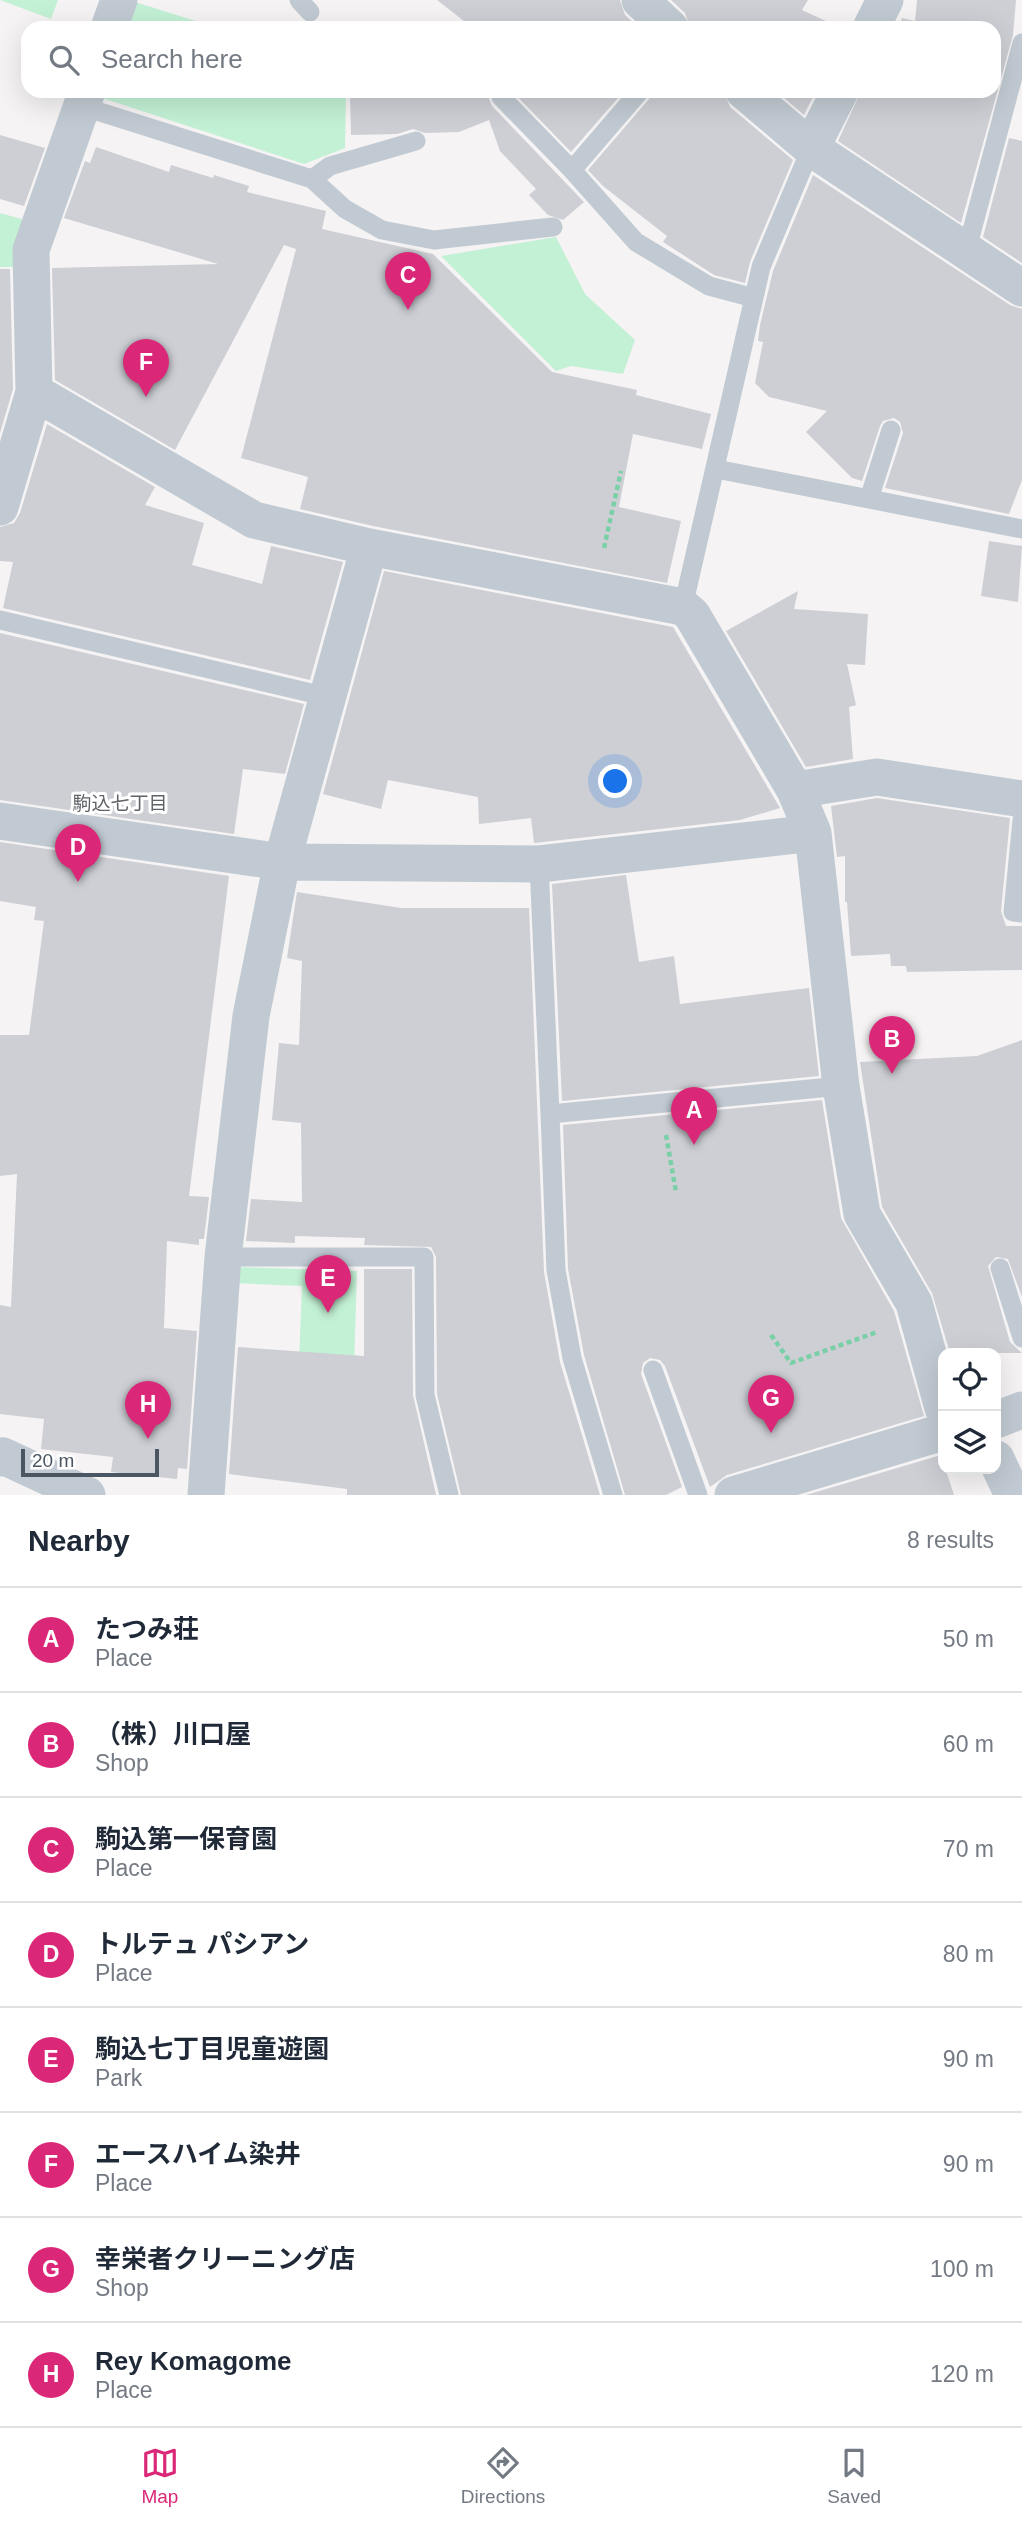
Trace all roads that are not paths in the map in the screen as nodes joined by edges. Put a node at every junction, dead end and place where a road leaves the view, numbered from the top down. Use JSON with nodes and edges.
{"nodes":[{"id":1,"x":118,"y":0,"type":"edge"},
{"id":2,"x":885,"y":0,"type":"edge"},
{"id":3,"x":111,"y":21,"type":"edge"},
{"id":4,"x":874,"y":21,"type":"edge"},
{"id":5,"x":1022,"y":44,"type":"edge"},
{"id":6,"x":501,"y":98,"type":"edge"},
{"id":7,"x":634,"y":98,"type":"edge"},
{"id":8,"x":752,"y":98,"type":"edge"},
{"id":9,"x":836,"y":98,"type":"edge"},
{"id":10,"x":84,"y":99,"type":"edge"},
{"id":11,"x":416,"y":141,"type":"dead end"},
{"id":12,"x":811,"y":148,"type":"junction"},
{"id":13,"x":572,"y":170,"type":"junction"},
{"id":14,"x":312,"y":180,"type":"junction"},
{"id":15,"x":553,"y":227,"type":"dead end"},
{"id":16,"x":967,"y":249,"type":"junction"},
{"id":17,"x":1022,"y":288,"type":"edge"},
{"id":18,"x":754,"y":298,"type":"junction"},
{"id":19,"x":34,"y":392,"type":"junction"},
{"id":20,"x":891,"y":430,"type":"dead end"},
{"id":21,"x":716,"y":470,"type":"junction"},
{"id":22,"x":869,"y":499,"type":"junction"},
{"id":23,"x":0,"y":507,"type":"edge"},
{"id":24,"x":1022,"y":529,"type":"edge"},
{"id":25,"x":369,"y":547,"type":"junction"},
{"id":26,"x":683,"y":607,"type":"junction"},
{"id":27,"x":0,"y":620,"type":"edge"},
{"id":28,"x":328,"y":697,"type":"junction"},
{"id":29,"x":795,"y":790,"type":"junction"},
{"id":30,"x":1022,"y":799,"type":"edge"},
{"id":31,"x":1022,"y":820,"type":"edge"},
{"id":32,"x":0,"y":821,"type":"edge"},
{"id":33,"x":813,"y":834,"type":"junction"},
{"id":34,"x":282,"y":862,"type":"junction"},
{"id":35,"x":540,"y":864,"type":"junction"},
{"id":36,"x":1022,"y":913,"type":"edge"},
{"id":37,"x":841,"y":1086,"type":"junction"},
{"id":38,"x":550,"y":1114,"type":"junction"},
{"id":39,"x":223,"y":1257,"type":"junction"},
{"id":40,"x":1000,"y":1268,"type":"dead end"},
{"id":41,"x":1022,"y":1338,"type":"edge"},
{"id":42,"x":653,"y":1370,"type":"dead end"},
{"id":43,"x":938,"y":1390,"type":"edge"},
{"id":44,"x":1022,"y":1410,"type":"edge"},
{"id":45,"x":1001,"y":1418,"type":"edge"},
{"id":46,"x":938,"y":1434,"type":"edge"},
{"id":47,"x":1,"y":1456,"type":"edge"},
{"id":48,"x":1001,"y":1470,"type":"edge"},
{"id":49,"x":87,"y":1495,"type":"edge"},
{"id":50,"x":206,"y":1495,"type":"edge"},
{"id":51,"x":449,"y":1495,"type":"edge"},
{"id":52,"x":613,"y":1495,"type":"edge"},
{"id":53,"x":698,"y":1495,"type":"edge"},
{"id":54,"x":733,"y":1495,"type":"edge"},
{"id":55,"x":1013,"y":1495,"type":"edge"}],
"edges":[{"from":1,"to":3,"type":"street"},
{"from":2,"to":4,"type":"street"},
{"from":5,"to":16,"type":"lane"},
{"from":6,"to":13,"type":"lane"},
{"from":7,"to":13,"type":"lane"},
{"from":8,"to":12,"type":"street"},
{"from":9,"to":12,"type":"street"},
{"from":10,"to":14,"type":"lane"},
{"from":10,"to":19,"type":"street"},
{"from":11,"to":14,"type":"lane"},
{"from":12,"to":16,"type":"street"},
{"from":12,"to":18,"type":"lane"},
{"from":13,"to":18,"type":"lane"},
{"from":14,"to":15,"type":"lane"},
{"from":16,"to":17,"type":"street"},
{"from":18,"to":21,"type":"lane"},
{"from":19,"to":23,"type":"street"},
{"from":19,"to":25,"type":"street"},
{"from":20,"to":22,"type":"lane"},
{"from":21,"to":22,"type":"lane"},
{"from":21,"to":26,"type":"lane"},
{"from":22,"to":24,"type":"lane"},
{"from":25,"to":26,"type":"street"},
{"from":25,"to":28,"type":"street"},
{"from":26,"to":29,"type":"street"},
{"from":27,"to":28,"type":"lane"},
{"from":28,"to":34,"type":"street"},
{"from":29,"to":30,"type":"street"},
{"from":29,"to":33,"type":"street"},
{"from":31,"to":36,"type":"lane"},
{"from":32,"to":34,"type":"street"},
{"from":33,"to":35,"type":"street"},
{"from":33,"to":37,"type":"street"},
{"from":34,"to":35,"type":"street"},
{"from":34,"to":39,"type":"street"},
{"from":35,"to":38,"type":"lane"},
{"from":37,"to":38,"type":"lane"},
{"from":37,"to":43,"type":"street"},
{"from":38,"to":52,"type":"lane"},
{"from":39,"to":50,"type":"street"},
{"from":39,"to":51,"type":"lane"},
{"from":40,"to":41,"type":"lane"},
{"from":42,"to":53,"type":"lane"},
{"from":44,"to":45,"type":"street"},
{"from":46,"to":54,"type":"street"},
{"from":47,"to":49,"type":"street"},
{"from":48,"to":55,"type":"street"}]}
